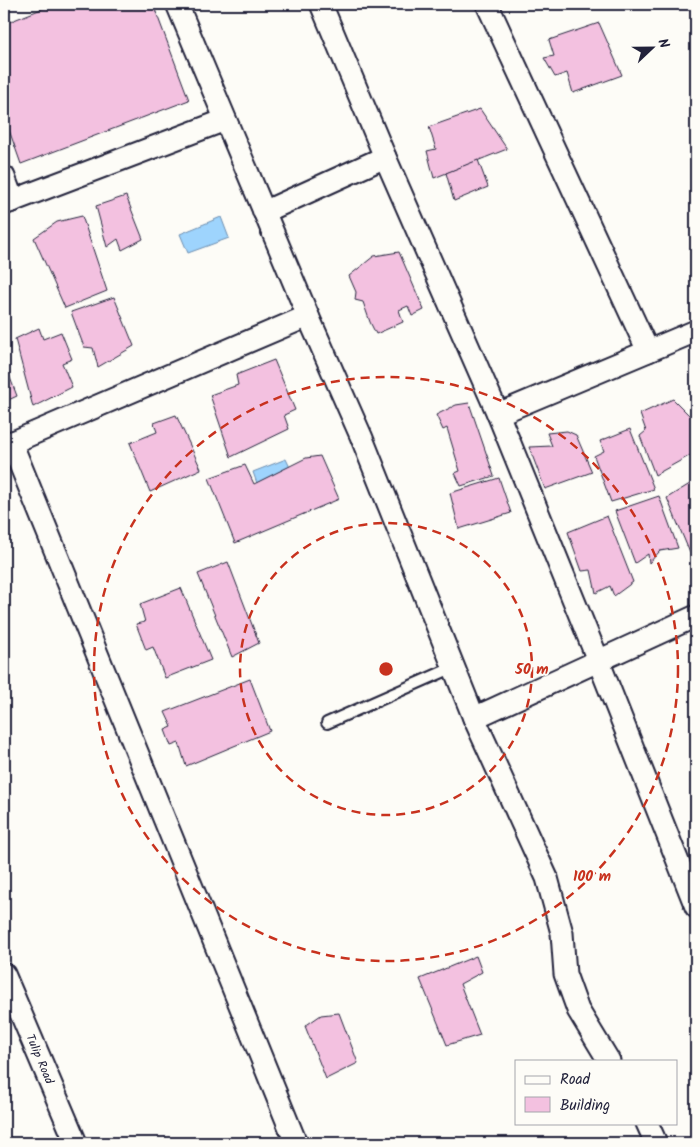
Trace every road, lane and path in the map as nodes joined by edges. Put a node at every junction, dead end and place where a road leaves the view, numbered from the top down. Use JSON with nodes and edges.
{"nodes":[{"id":1,"x":177,"y":4,"type":"edge"},
{"id":2,"x":321,"y":4,"type":"edge"},
{"id":3,"x":487,"y":4,"type":"edge"},
{"id":4,"x":225,"y":120,"type":"junction"},
{"id":5,"x":385,"y":157,"type":"junction"},
{"id":6,"x":4,"y":177,"type":"edge"},
{"id":7,"x":9,"y":203,"type":"edge"},
{"id":8,"x":264,"y":212,"type":"junction"},
{"id":9,"x":308,"y":316,"type":"junction"},
{"id":10,"x":696,"y":331,"type":"edge"},
{"id":11,"x":648,"y":351,"type":"junction"},
{"id":12,"x":498,"y":414,"type":"junction"},
{"id":13,"x":8,"y":444,"type":"edge"},
{"id":14,"x":696,"y":616,"type":"edge"},
{"id":15,"x":598,"y":660,"type":"junction"},
{"id":16,"x":454,"y":667,"type":"junction"},
{"id":17,"x":474,"y":718,"type":"junction"},
{"id":18,"x":327,"y":723,"type":"dead end"},
{"id":19,"x":696,"y":907,"type":"edge"},
{"id":20,"x":4,"y":974,"type":"edge"},
{"id":21,"x":608,"y":1060,"type":"edge"},
{"id":22,"x":647,"y":1124,"type":"edge"},
{"id":23,"x":76,"y":1143,"type":"edge"},
{"id":24,"x":296,"y":1143,"type":"edge"},
{"id":25,"x":656,"y":1143,"type":"edge"}],
"edges":[{"from":1,"to":4,"type":"street"},
{"from":2,"to":5,"type":"street"},
{"from":3,"to":11,"type":"street"},
{"from":4,"to":7,"type":"street"},
{"from":4,"to":8,"type":"street"},
{"from":5,"to":8,"type":"street"},
{"from":5,"to":12,"type":"street"},
{"from":6,"to":7,"type":"street"},
{"from":8,"to":9,"type":"street"},
{"from":9,"to":13,"type":"street"},
{"from":9,"to":16,"type":"street"},
{"from":10,"to":11,"type":"street"},
{"from":11,"to":12,"type":"street"},
{"from":12,"to":15,"type":"street"},
{"from":13,"to":24,"type":"street"},
{"from":14,"to":15,"type":"street"},
{"from":15,"to":17,"type":"street"},
{"from":15,"to":19,"type":"street"},
{"from":16,"to":17,"type":"street"},
{"from":16,"to":18,"type":"lane"},
{"from":17,"to":21,"type":"street"},
{"from":20,"to":23,"type":"street","name":"Tulip Road"},
{"from":22,"to":25,"type":"street"}]}
